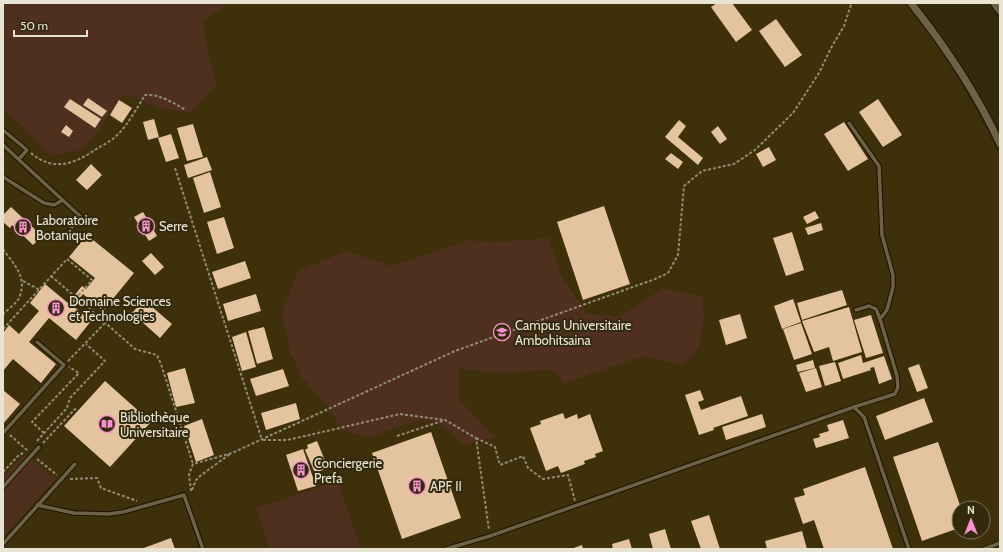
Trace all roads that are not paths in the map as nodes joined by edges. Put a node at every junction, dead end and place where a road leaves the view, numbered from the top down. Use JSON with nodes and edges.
{"nodes":[{"id":1,"x":911,"y":3,"type":"edge"},
{"id":2,"x":994,"y":3,"type":"edge"},
{"id":3,"x":1000,"y":11,"type":"edge"},
{"id":4,"x":849,"y":123,"type":"dead end"},
{"id":5,"x":3,"y":130,"type":"edge"},
{"id":6,"x":1000,"y":144,"type":"edge"},
{"id":7,"x":3,"y":146,"type":"edge"},
{"id":8,"x":19,"y":159,"type":"junction"},
{"id":9,"x":3,"y":177,"type":"edge"},
{"id":10,"x":63,"y":200,"type":"junction"},
{"id":11,"x":62,"y":239,"type":"dead end"},
{"id":12,"x":856,"y":310,"type":"dead end"},
{"id":13,"x":880,"y":319,"type":"junction"},
{"id":14,"x":37,"y":342,"type":"dead end"},
{"id":15,"x":854,"y":407,"type":"junction"},
{"id":16,"x":4,"y":432,"type":"edge"},
{"id":17,"x":40,"y":447,"type":"dead end"},
{"id":18,"x":74,"y":464,"type":"dead end"},
{"id":19,"x":3,"y":487,"type":"edge"},
{"id":20,"x":37,"y":505,"type":"junction"},
{"id":21,"x":1000,"y":543,"type":"edge"},
{"id":22,"x":3,"y":544,"type":"edge"},
{"id":23,"x":203,"y":549,"type":"edge"},
{"id":24,"x":446,"y":549,"type":"edge"},
{"id":25,"x":909,"y":549,"type":"edge"},
{"id":26,"x":984,"y":549,"type":"edge"}],
"edges":[{"from":1,"to":6,"type":"street"},
{"from":2,"to":3,"type":"street"},
{"from":4,"to":13,"type":"lane"},
{"from":5,"to":8,"type":"lane"},
{"from":7,"to":8,"type":"lane"},
{"from":8,"to":10,"type":"lane"},
{"from":9,"to":10,"type":"lane"},
{"from":10,"to":11,"type":"lane"},
{"from":12,"to":13,"type":"lane"},
{"from":13,"to":15,"type":"lane"},
{"from":14,"to":16,"type":"lane"},
{"from":15,"to":24,"type":"lane"},
{"from":15,"to":25,"type":"lane"},
{"from":17,"to":19,"type":"lane"},
{"from":18,"to":20,"type":"lane"},
{"from":20,"to":22,"type":"lane"},
{"from":20,"to":23,"type":"lane"},
{"from":21,"to":26,"type":"lane"}]}
